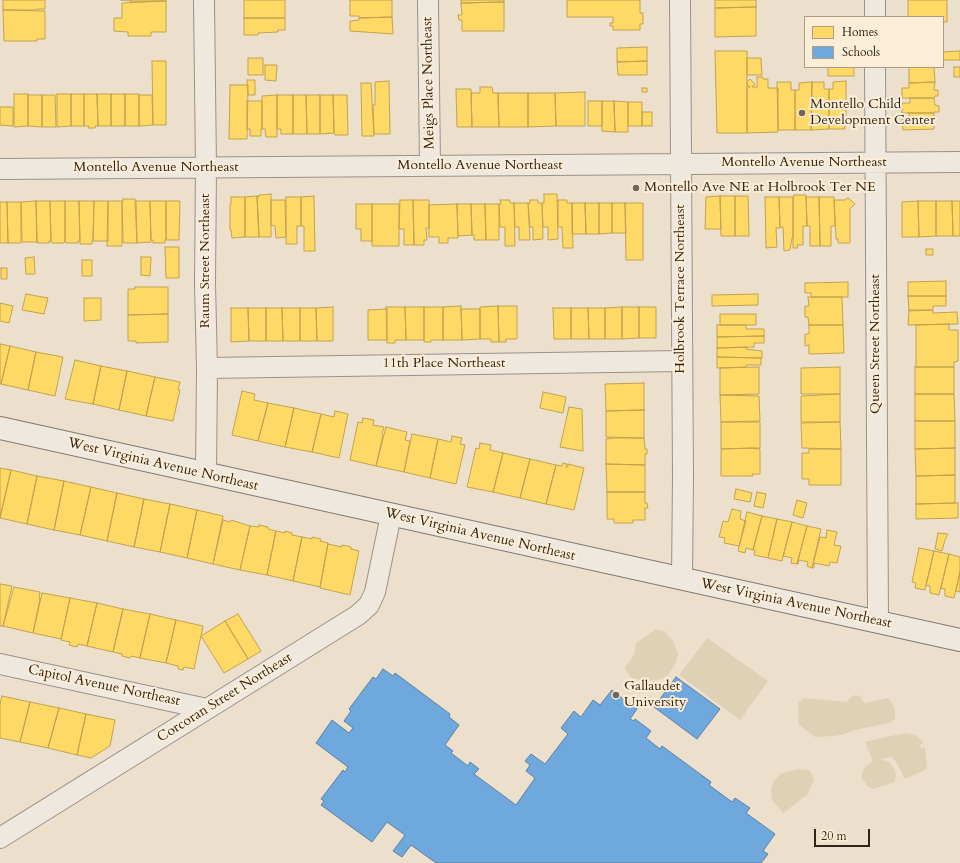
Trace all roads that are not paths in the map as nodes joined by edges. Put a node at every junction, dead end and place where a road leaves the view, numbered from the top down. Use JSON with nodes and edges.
{"nodes":[{"id":1,"x":204,"y":0,"type":"edge"},
{"id":2,"x":428,"y":0,"type":"edge"},
{"id":3,"x":680,"y":0,"type":"edge"},
{"id":4,"x":875,"y":0,"type":"edge"},
{"id":5,"x":875,"y":16,"type":"edge"},
{"id":6,"x":875,"y":68,"type":"edge"},
{"id":7,"x":960,"y":162,"type":"edge"},
{"id":8,"x":876,"y":163,"type":"junction"},
{"id":9,"x":681,"y":164,"type":"junction"},
{"id":10,"x":430,"y":166,"type":"junction"},
{"id":11,"x":206,"y":167,"type":"junction"},
{"id":12,"x":0,"y":169,"type":"edge"},
{"id":13,"x":681,"y":361,"type":"junction"},
{"id":14,"x":207,"y":368,"type":"junction"},
{"id":15,"x":0,"y":428,"type":"edge"},
{"id":16,"x":206,"y":474,"type":"junction"},
{"id":17,"x":391,"y":515,"type":"junction"},
{"id":18,"x":682,"y":579,"type":"junction"},
{"id":19,"x":878,"y":622,"type":"junction"},
{"id":20,"x":960,"y":640,"type":"edge"},
{"id":21,"x":0,"y":664,"type":"edge"},
{"id":22,"x":207,"y":709,"type":"junction"},
{"id":23,"x":0,"y":838,"type":"edge"}],
"edges":[{"from":1,"to":11,"type":"street","name":"Raum Street Northeast"},
{"from":2,"to":10,"type":"street","name":"Meigs Place Northeast"},
{"from":3,"to":9,"type":"street","name":"Holbrook Terrace Northeast"},
{"from":4,"to":5,"type":"street"},
{"from":6,"to":8,"type":"street","name":"Queen Street Northeast"},
{"from":7,"to":8,"type":"street","name":"Montello Avenue Northeast"},
{"from":8,"to":9,"type":"street","name":"Montello Avenue Northeast"},
{"from":8,"to":19,"type":"street","name":"Queen Street Northeast"},
{"from":9,"to":10,"type":"street","name":"Montello Avenue Northeast"},
{"from":9,"to":13,"type":"street","name":"Holbrook Terrace Northeast"},
{"from":10,"to":11,"type":"street","name":"Montello Avenue Northeast"},
{"from":11,"to":12,"type":"street","name":"Montello Avenue Northeast"},
{"from":11,"to":14,"type":"street","name":"Raum Street Northeast"},
{"from":13,"to":14,"type":"street","name":"11th Place Northeast"},
{"from":13,"to":18,"type":"street","name":"Holbrook Terrace Northeast"},
{"from":14,"to":16,"type":"street","name":"Raum Street Northeast"},
{"from":15,"to":16,"type":"street","name":"West Virginia Avenue Northeast"},
{"from":16,"to":17,"type":"street","name":"West Virginia Avenue Northeast"},
{"from":17,"to":18,"type":"street","name":"West Virginia Avenue Northeast"},
{"from":17,"to":22,"type":"street","name":"Corcoran Street Northeast"},
{"from":18,"to":19,"type":"street","name":"West Virginia Avenue Northeast"},
{"from":19,"to":20,"type":"street","name":"West Virginia Avenue Northeast"},
{"from":21,"to":22,"type":"street","name":"Capitol Avenue Northeast"},
{"from":22,"to":23,"type":"street","name":"Corcoran Street Northeast"}]}
